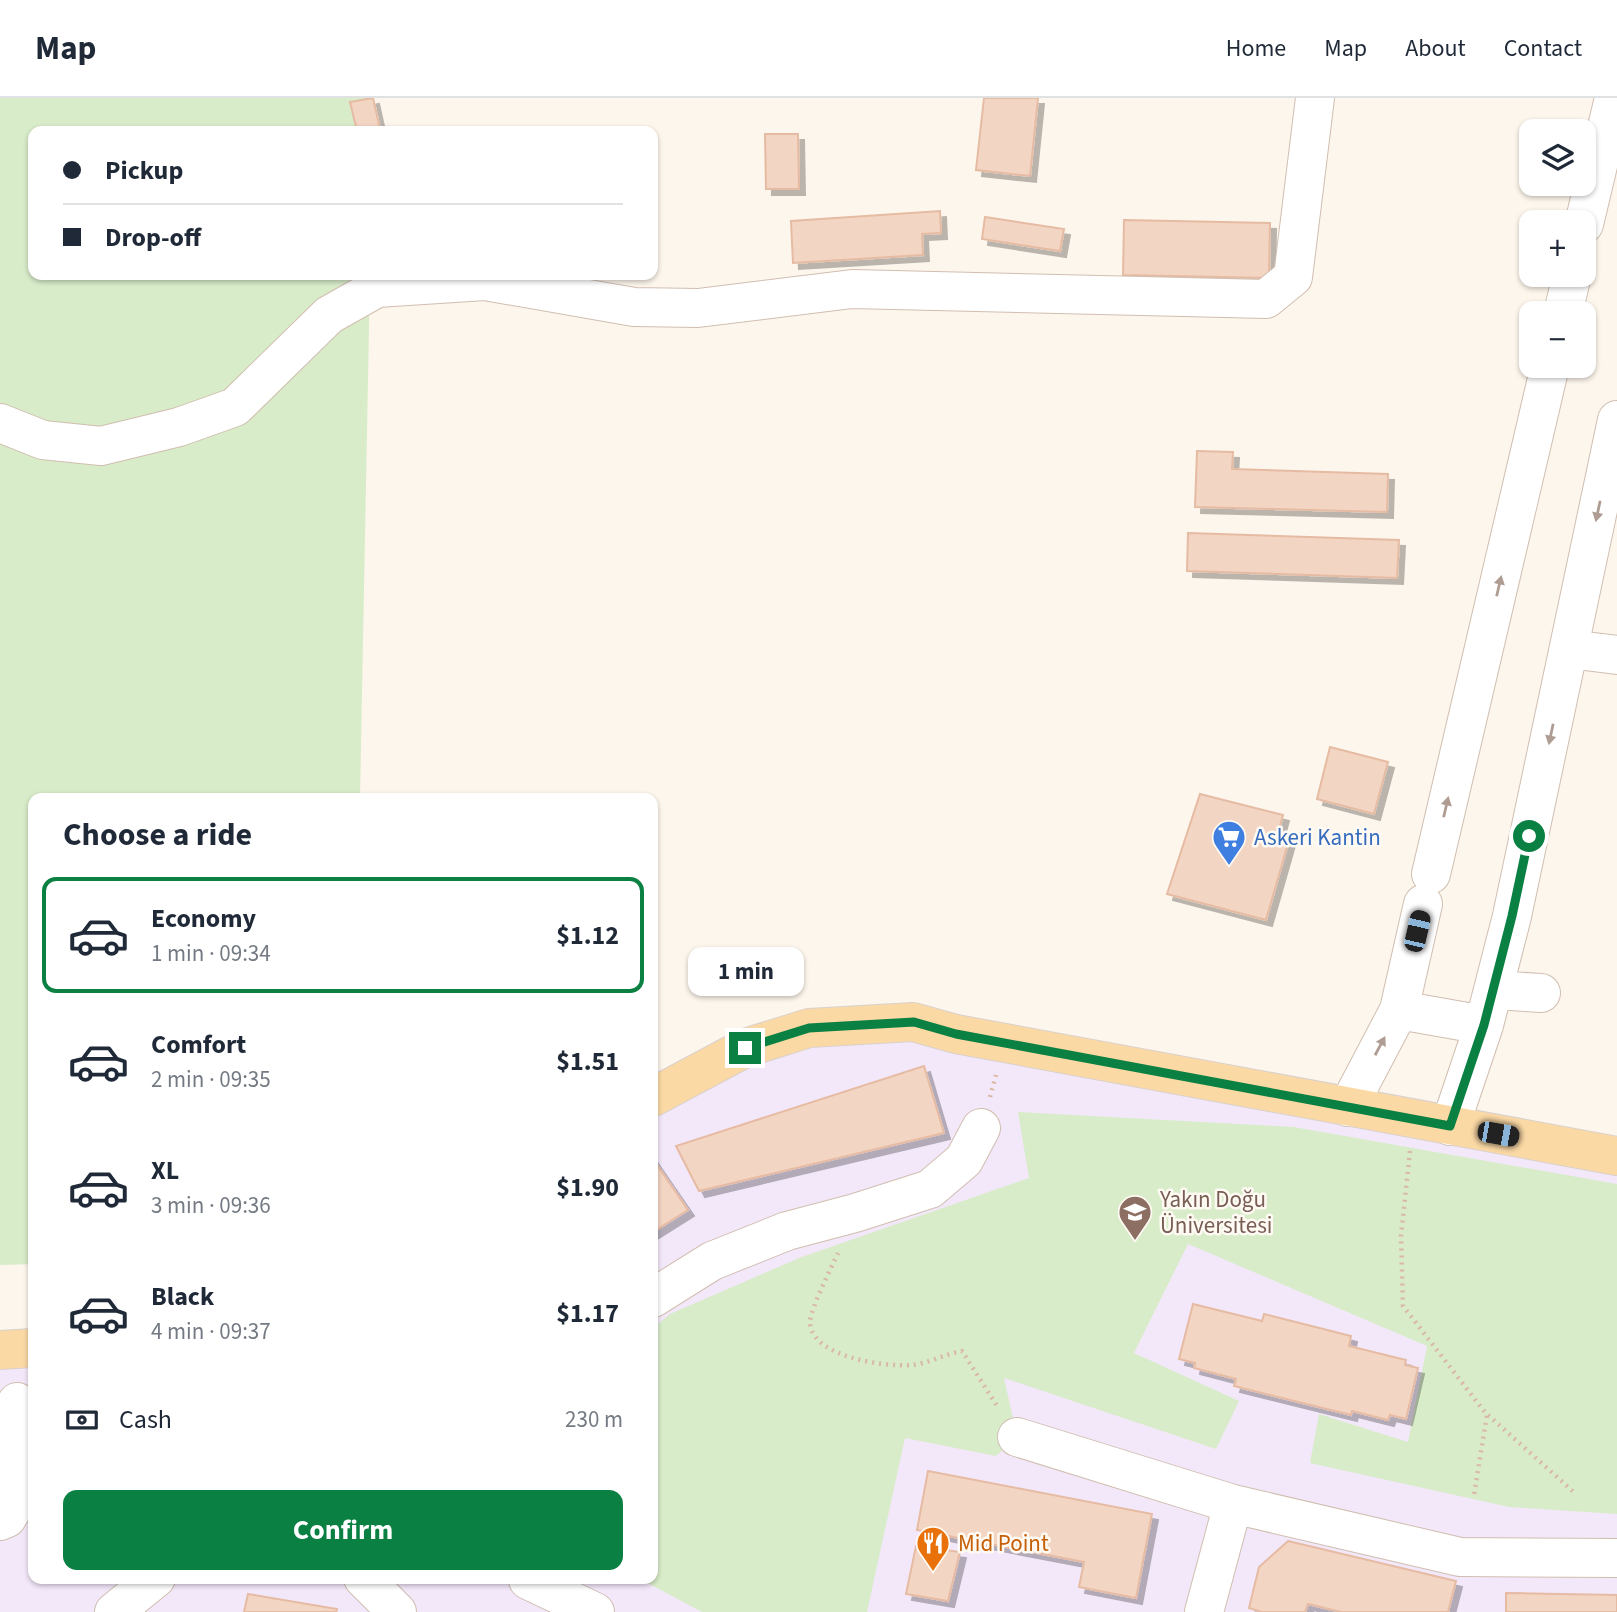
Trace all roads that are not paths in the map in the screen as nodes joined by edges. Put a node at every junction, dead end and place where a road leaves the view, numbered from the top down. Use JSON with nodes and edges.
{"nodes":[{"id":1,"x":1315,"y":98,"type":"edge"},
{"id":2,"x":1614,"y":98,"type":"edge"},
{"id":3,"x":1587,"y":210,"type":"edge"},
{"id":4,"x":1547,"y":378,"type":"edge"},
{"id":5,"x":1617,"y":420,"type":"edge"},
{"id":6,"x":0,"y":423,"type":"edge"},
{"id":7,"x":1569,"y":649,"type":"junction"},
{"id":8,"x":1617,"y":655,"type":"edge"},
{"id":9,"x":1541,"y":993,"type":"dead end"},
{"id":10,"x":1489,"y":1007,"type":"junction"},
{"id":11,"x":1399,"y":1010,"type":"junction"},
{"id":12,"x":658,"y":1094,"type":"edge"},
{"id":13,"x":1348,"y":1107,"type":"junction"},
{"id":14,"x":1432,"y":1122,"type":"junction"},
{"id":15,"x":981,"y":1128,"type":"road end"},
{"id":16,"x":1617,"y":1156,"type":"edge"},
{"id":17,"x":658,"y":1295,"type":"edge"},
{"id":18,"x":28,"y":1348,"type":"edge"},
{"id":19,"x":0,"y":1350,"type":"edge"},
{"id":20,"x":17,"y":1402,"type":"dead end"},
{"id":21,"x":1017,"y":1437,"type":"road end"},
{"id":22,"x":1233,"y":1504,"type":"junction"},
{"id":23,"x":0,"y":1521,"type":"edge"},
{"id":24,"x":1617,"y":1558,"type":"edge"},
{"id":25,"x":149,"y":1584,"type":"edge"},
{"id":26,"x":369,"y":1584,"type":"edge"},
{"id":27,"x":408,"y":1584,"type":"edge"},
{"id":28,"x":529,"y":1590,"type":"edge"},
{"id":29,"x":114,"y":1612,"type":"edge"},
{"id":30,"x":397,"y":1612,"type":"edge"},
{"id":31,"x":405,"y":1612,"type":"edge"},
{"id":32,"x":595,"y":1612,"type":"edge"},
{"id":33,"x":1204,"y":1612,"type":"edge"}],
"edges":[{"from":1,"to":6,"type":"street"},
{"from":2,"to":3,"type":"street"},
{"from":11,"to":4,"type":"street","one_way":true},
{"from":5,"to":7,"type":"street","one_way":true},
{"from":7,"to":8,"type":"street"},
{"from":7,"to":10,"type":"street","one_way":true},
{"from":9,"to":10,"type":"street"},
{"from":10,"to":11,"type":"street"},
{"from":10,"to":14,"type":"street"},
{"from":13,"to":11,"type":"street","one_way":true},
{"from":12,"to":13,"type":"main road"},
{"from":13,"to":14,"type":"main road"},
{"from":14,"to":16,"type":"main road"},
{"from":15,"to":17,"type":"street"},
{"from":18,"to":19,"type":"main road"},
{"from":20,"to":23,"type":"street"},
{"from":21,"to":22,"type":"street"},
{"from":22,"to":24,"type":"street"},
{"from":22,"to":33,"type":"street"},
{"from":25,"to":29,"type":"street"},
{"from":26,"to":30,"type":"street"},
{"from":27,"to":31,"type":"street"},
{"from":28,"to":32,"type":"street"}]}
